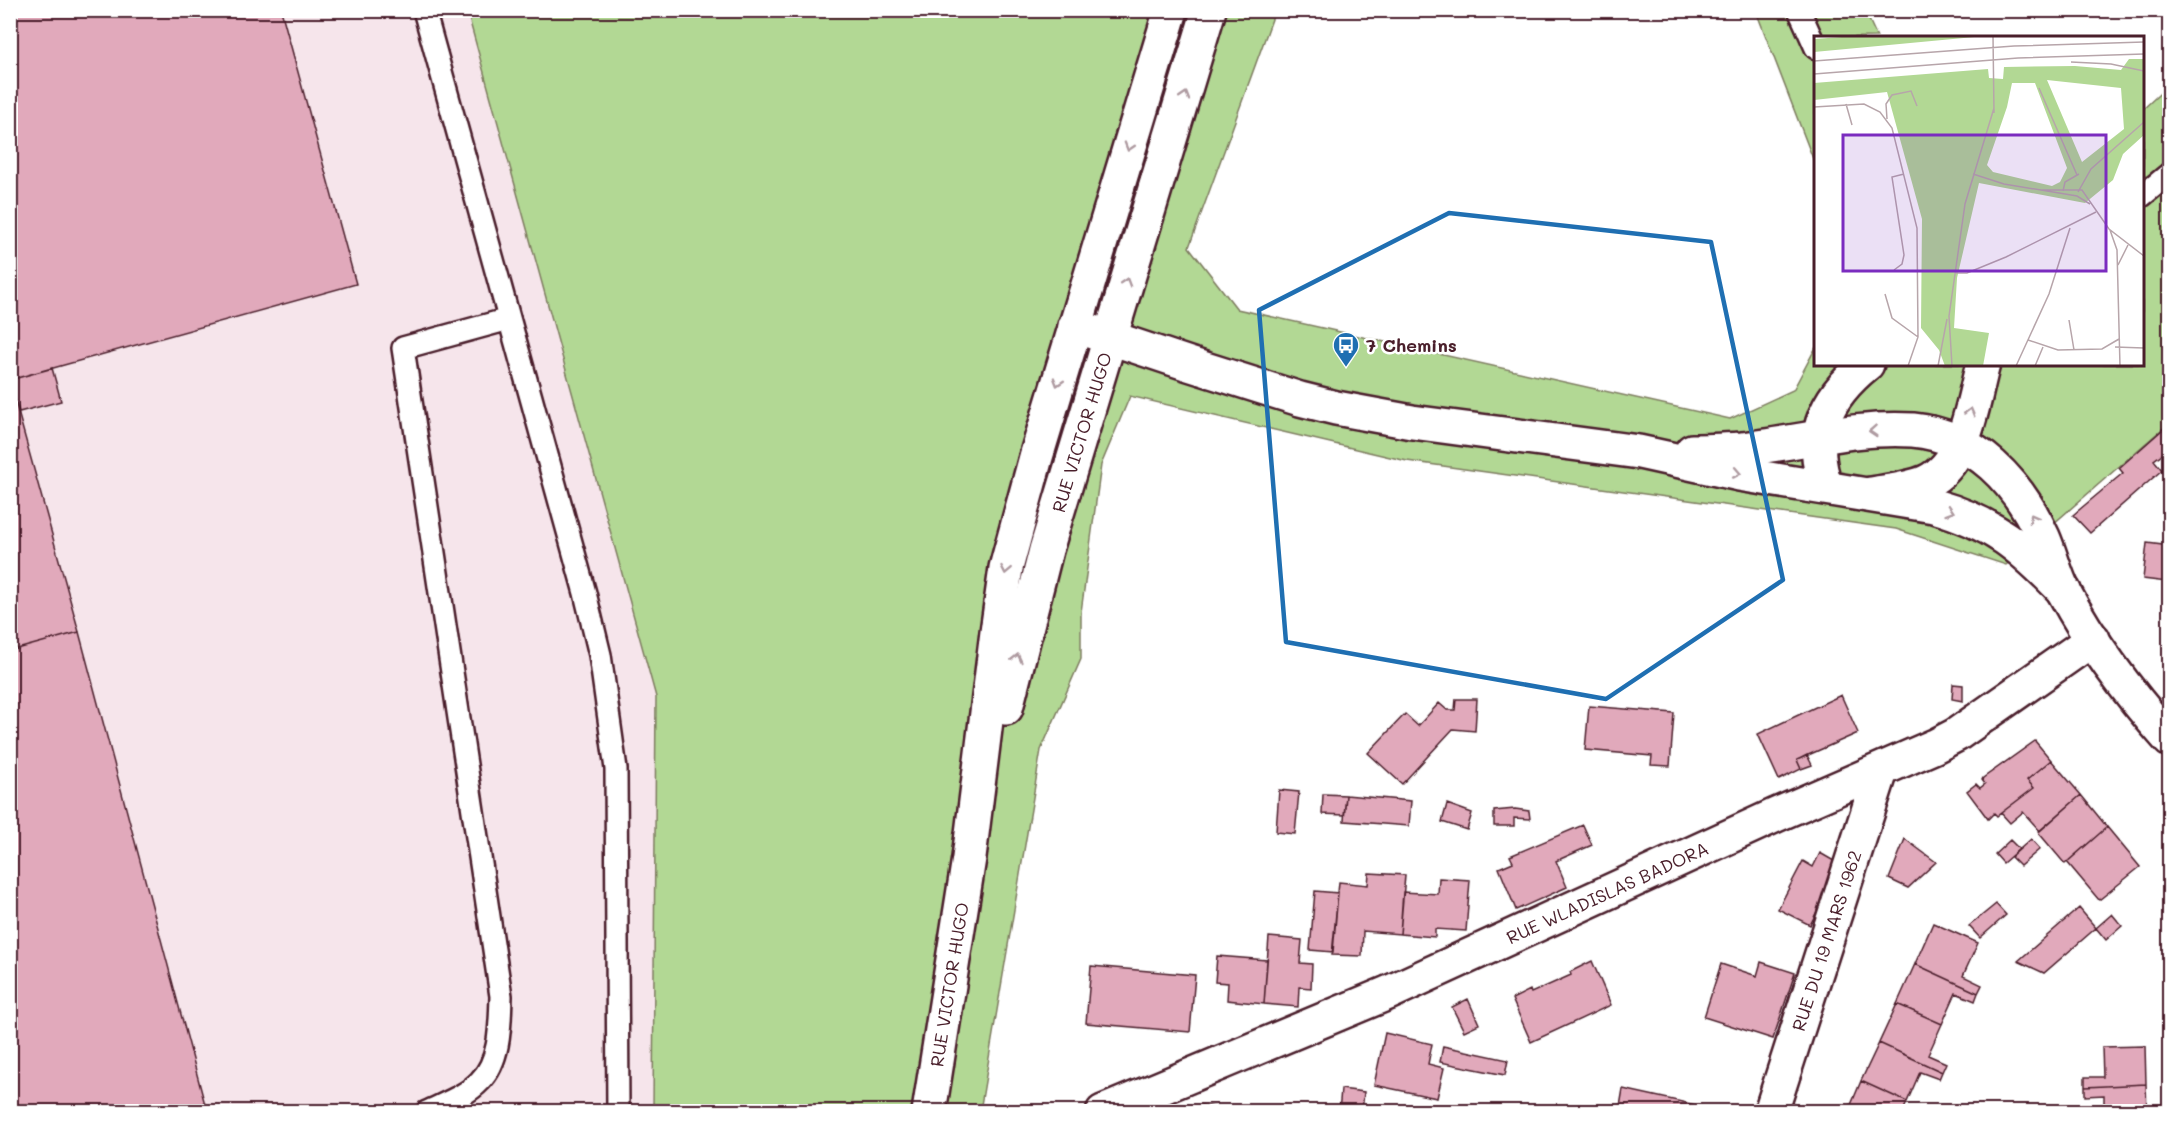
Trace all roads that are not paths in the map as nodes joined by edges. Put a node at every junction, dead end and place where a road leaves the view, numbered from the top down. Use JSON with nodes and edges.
{"nodes":[{"id":1,"x":424,"y":10,"type":"edge"},
{"id":2,"x":1172,"y":10,"type":"edge"},
{"id":3,"x":1209,"y":10,"type":"edge"},
{"id":4,"x":1799,"y":10,"type":"edge"},
{"id":5,"x":1814,"y":46,"type":"edge"},
{"id":6,"x":2169,"y":173,"type":"edge"},
{"id":7,"x":2144,"y":194,"type":"edge"},
{"id":8,"x":509,"y":319,"type":"junction"},
{"id":9,"x":1075,"y":326,"type":"junction"},
{"id":10,"x":1109,"y":338,"type":"junction"},
{"id":11,"x":1865,"y":366,"type":"edge"},
{"id":12,"x":1982,"y":366,"type":"edge"},
{"id":13,"x":1819,"y":436,"type":"junction"},
{"id":14,"x":1961,"y":444,"type":"junction"},
{"id":15,"x":1639,"y":452,"type":"junction"},
{"id":16,"x":1826,"y":487,"type":"junction"},
{"id":17,"x":1871,"y":494,"type":"junction"},
{"id":18,"x":2064,"y":591,"type":"junction"},
{"id":19,"x":2093,"y":639,"type":"junction"},
{"id":20,"x":2169,"y":740,"type":"edge"},
{"id":21,"x":1881,"y":771,"type":"junction"},
{"id":22,"x":969,"y":858,"type":"junction"},
{"id":23,"x":427,"y":1112,"type":"edge"},
{"id":24,"x":618,"y":1112,"type":"edge"},
{"id":25,"x":929,"y":1112,"type":"edge"},
{"id":26,"x":1103,"y":1112,"type":"edge"},
{"id":27,"x":1771,"y":1112,"type":"edge"}],
"edges":[{"from":1,"to":8,"type":"lane"},
{"from":2,"to":9,"type":"street","name":"RUE VICTOR HUGO","one_way":true},
{"from":10,"to":3,"type":"street","name":"RUE VICTOR HUGO","one_way":true},
{"from":4,"to":5,"type":"lane"},
{"from":6,"to":7,"type":"lane"},
{"from":8,"to":23,"type":"lane"},
{"from":8,"to":24,"type":"lane"},
{"from":9,"to":10,"type":"street"},
{"from":9,"to":22,"type":"street","name":"RUE VICTOR HUGO","one_way":true},
{"from":10,"to":15,"type":"street"},
{"from":22,"to":10,"type":"street","name":"RUE VICTOR HUGO","one_way":true},
{"from":11,"to":13,"type":"street"},
{"from":14,"to":12,"type":"street","one_way":true},
{"from":14,"to":13,"type":"street","one_way":true},
{"from":13,"to":15,"type":"street"},
{"from":13,"to":16,"type":"street"},
{"from":14,"to":17,"type":"street"},
{"from":18,"to":14,"type":"street","one_way":true},
{"from":15,"to":16,"type":"street","one_way":true},
{"from":16,"to":17,"type":"street"},
{"from":17,"to":18,"type":"street","one_way":true},
{"from":18,"to":19,"type":"street"},
{"from":19,"to":20,"type":"street"},
{"from":19,"to":21,"type":"street","name":"RUE WLADISLAS BADORA"},
{"from":21,"to":26,"type":"street","name":"RUE WLADISLAS BADORA"},
{"from":21,"to":27,"type":"street","name":"RUE DU 19 MARS 1962"},
{"from":22,"to":25,"type":"street","name":"RUE VICTOR HUGO"}]}
